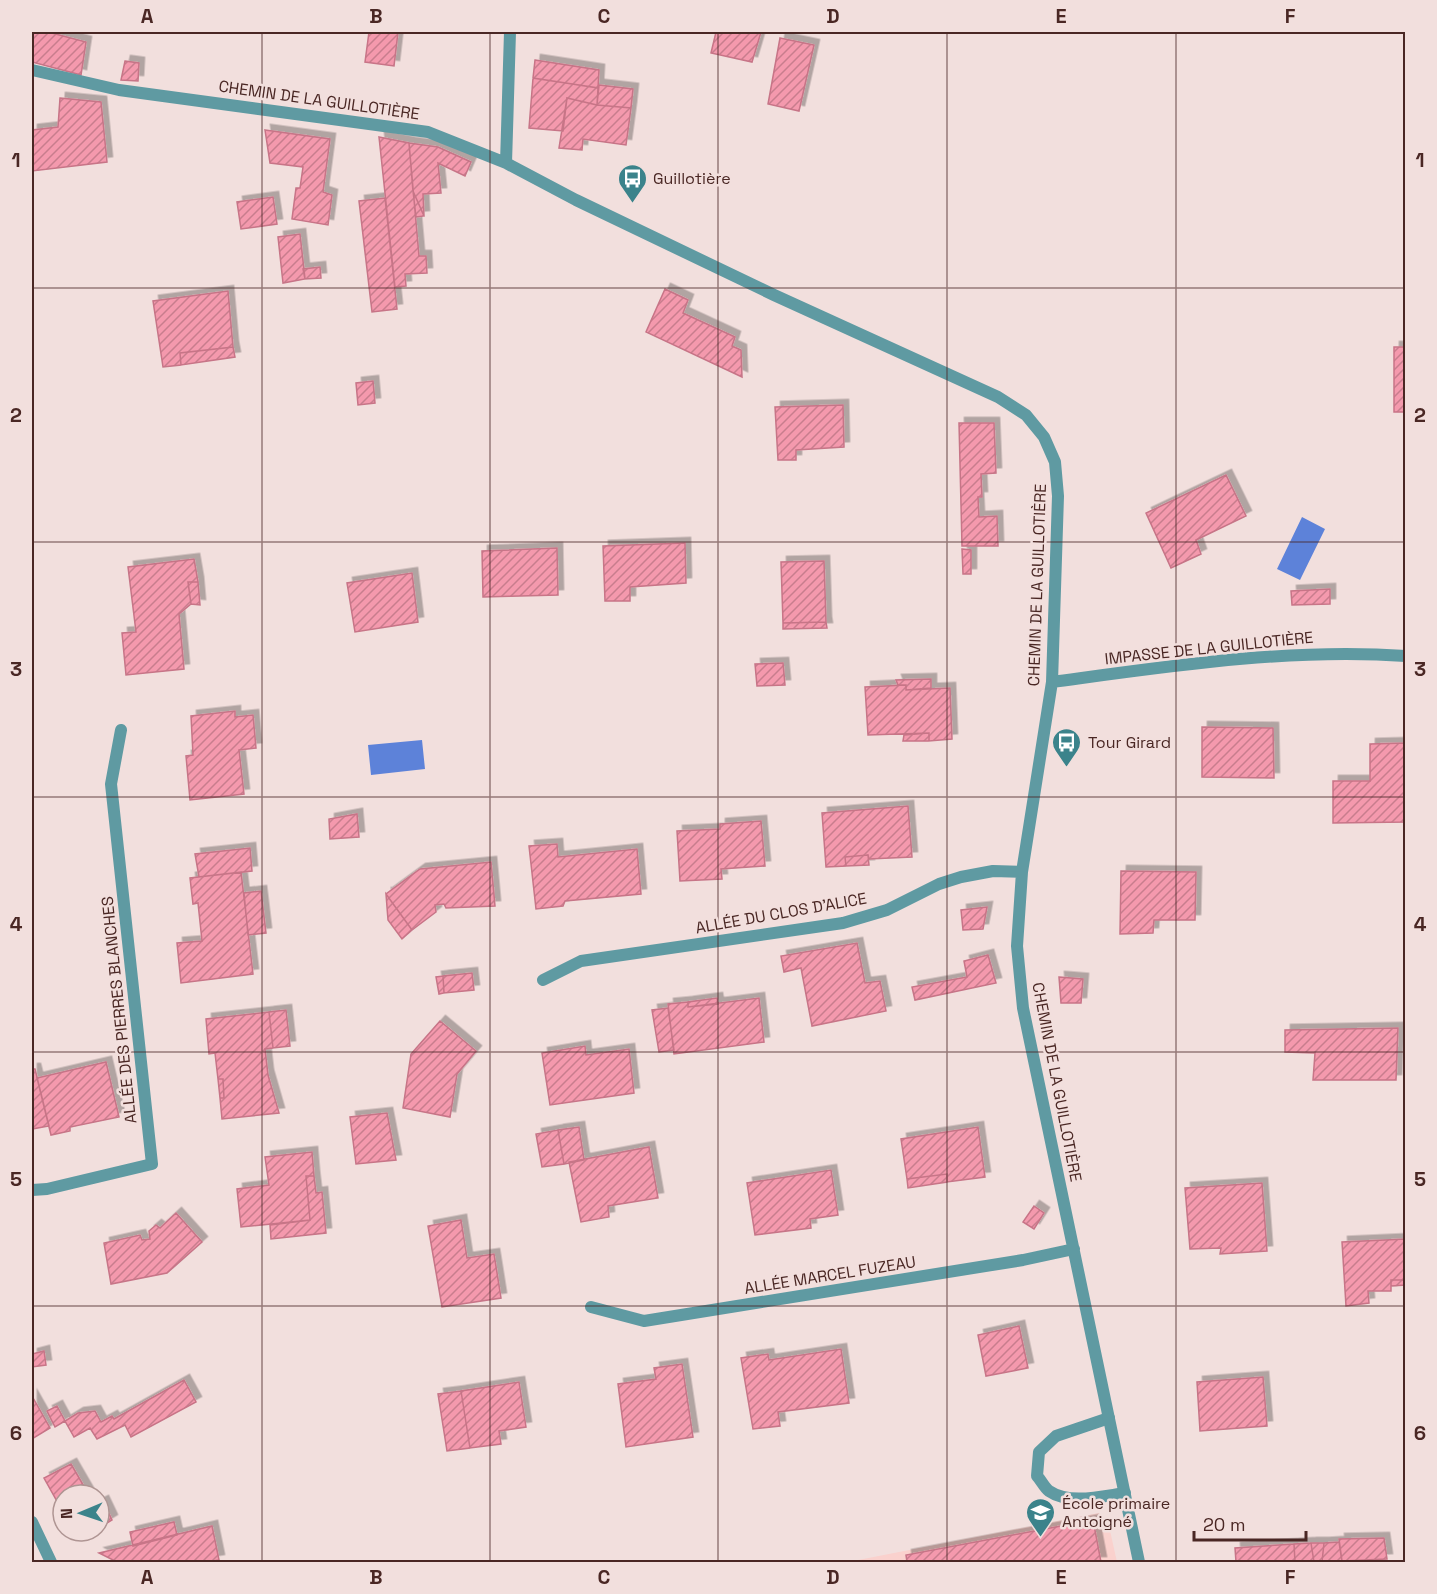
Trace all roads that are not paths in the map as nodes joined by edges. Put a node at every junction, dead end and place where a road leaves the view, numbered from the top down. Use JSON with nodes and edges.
{"nodes":[{"id":1,"x":510,"y":32,"type":"edge"},
{"id":2,"x":32,"y":70,"type":"edge"},
{"id":3,"x":506,"y":163,"type":"junction"},
{"id":4,"x":1406,"y":656,"type":"edge"},
{"id":5,"x":1052,"y":682,"type":"junction"},
{"id":6,"x":121,"y":730,"type":"dead end"},
{"id":7,"x":1022,"y":872,"type":"junction"},
{"id":8,"x":543,"y":980,"type":"dead end"},
{"id":9,"x":32,"y":1190,"type":"edge"},
{"id":10,"x":1074,"y":1249,"type":"junction"},
{"id":11,"x":591,"y":1306,"type":"dead end"},
{"id":12,"x":1109,"y":1418,"type":"junction"},
{"id":13,"x":1125,"y":1493,"type":"junction"},
{"id":14,"x":32,"y":1522,"type":"edge"},
{"id":15,"x":51,"y":1563,"type":"edge"},
{"id":16,"x":1139,"y":1563,"type":"edge"}],
"edges":[{"from":1,"to":3,"type":"street"},
{"from":2,"to":3,"type":"street","name":"CHEMIN DE LA GUILLOTIÈRE"},
{"from":3,"to":5,"type":"street","name":"CHEMIN DE LA GUILLOTIÈRE"},
{"from":4,"to":5,"type":"street","name":"IMPASSE DE LA GUILLOTIÈRE"},
{"from":5,"to":7,"type":"street","name":"CHEMIN DE LA GUILLOTIÈRE"},
{"from":6,"to":9,"type":"street","name":"ALLÉE DES PIERRES BLANCHES"},
{"from":7,"to":8,"type":"street","name":"ALLÉE DU CLOS D'ALICE"},
{"from":7,"to":10,"type":"street","name":"CHEMIN DE LA GUILLOTIÈRE"},
{"from":10,"to":11,"type":"street","name":"ALLÉE MARCEL FUZEAU"},
{"from":10,"to":12,"type":"street","name":"CHEMIN DE LA GUILLOTIÈRE"},
{"from":12,"to":13,"type":"street","name":"CHEMIN DE LA GUILLOTIÈRE"},
{"from":12,"to":13,"type":"street"},
{"from":13,"to":16,"type":"street","name":"CHEMIN DE LA GUILLOTIÈRE"},
{"from":14,"to":15,"type":"street"}]}
